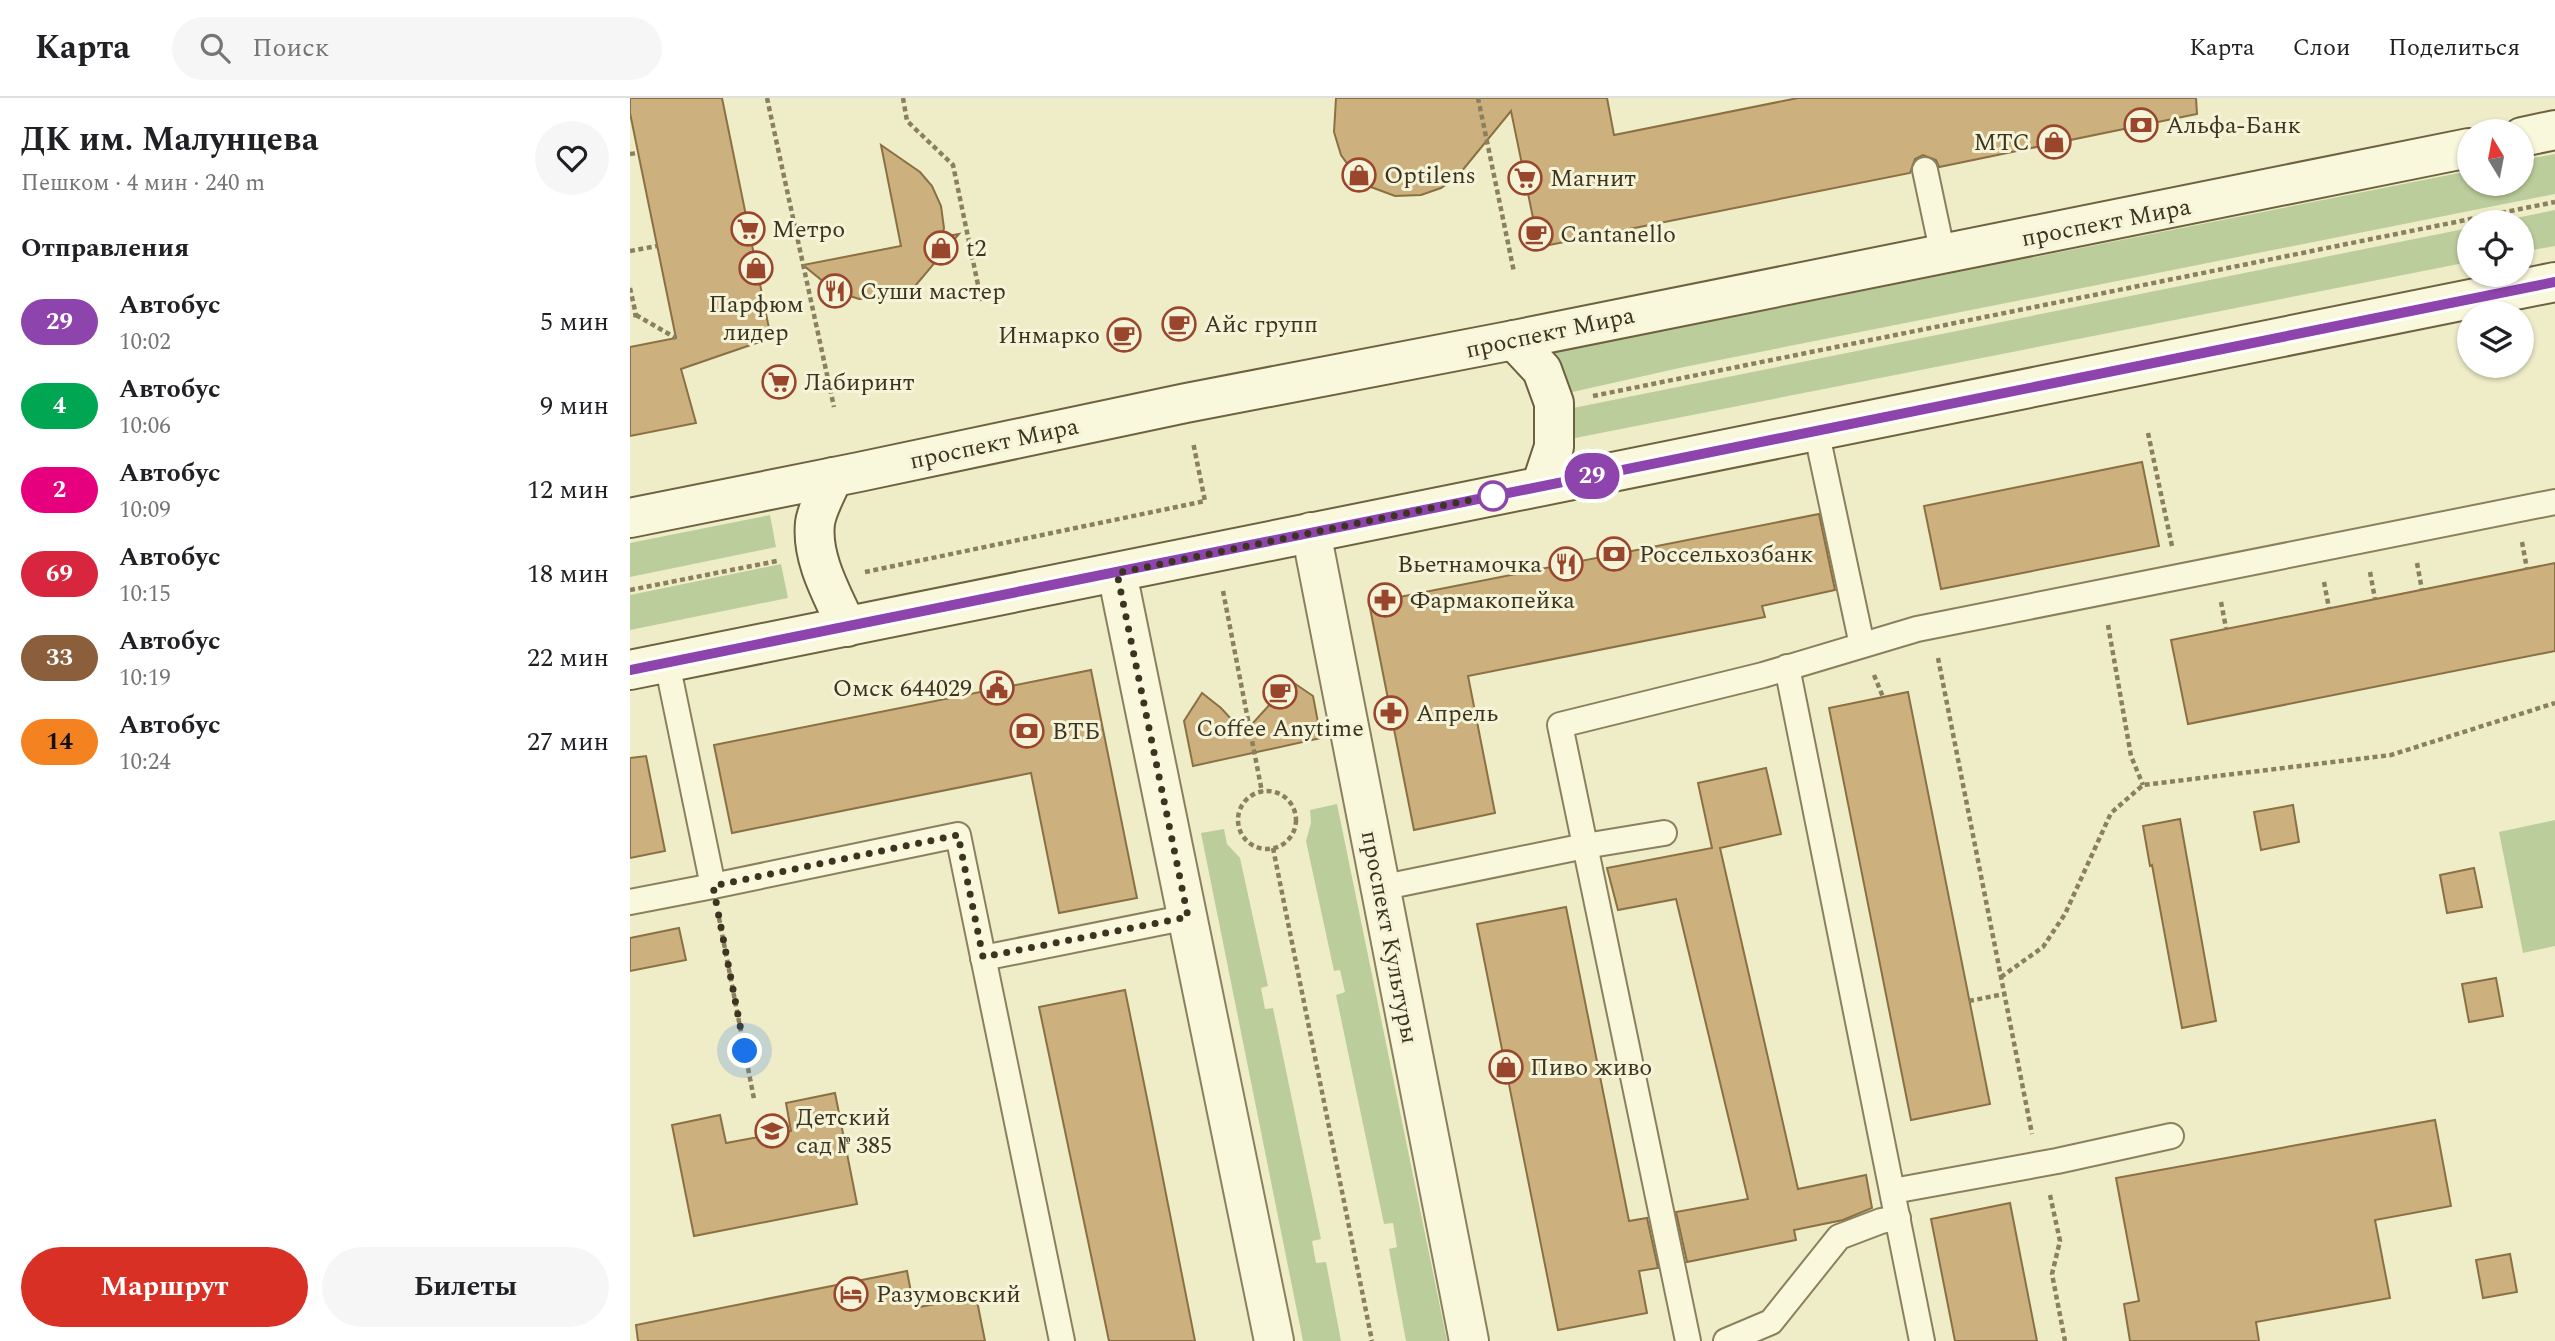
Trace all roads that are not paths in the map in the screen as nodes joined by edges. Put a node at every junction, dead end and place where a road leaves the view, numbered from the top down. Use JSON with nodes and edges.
{"nodes":[{"id":1,"x":2555,"y":131,"type":"edge"},
{"id":2,"x":2534,"y":135,"type":"edge"},
{"id":3,"x":2457,"y":150,"type":"edge"},
{"id":4,"x":1924,"y":170,"type":"dead end"},
{"id":5,"x":1943,"y":255,"type":"junction"},
{"id":6,"x":2555,"y":282,"type":"edge"},
{"id":7,"x":1514,"y":340,"type":"junction"},
{"id":8,"x":1816,"y":430,"type":"junction"},
{"id":9,"x":833,"y":477,"type":"junction"},
{"id":10,"x":1541,"y":486,"type":"junction"},
{"id":11,"x":2555,"y":502,"type":"edge"},
{"id":12,"x":630,"y":518,"type":"edge"},
{"id":13,"x":1311,"y":532,"type":"junction"},
{"id":14,"x":1117,"y":573,"type":"junction"},
{"id":15,"x":847,"y":627,"type":"junction"},
{"id":16,"x":1862,"y":645,"type":"junction"},
{"id":17,"x":667,"y":663,"type":"junction"},
{"id":18,"x":1787,"y":667,"type":"junction"},
{"id":19,"x":630,"y":670,"type":"edge"},
{"id":20,"x":1664,"y":833,"type":"dead end"},
{"id":21,"x":1585,"y":846,"type":"junction"},
{"id":22,"x":713,"y":886,"type":"junction"},
{"id":23,"x":1380,"y":888,"type":"junction"},
{"id":24,"x":630,"y":902,"type":"edge"},
{"id":25,"x":1188,"y":917,"type":"junction"},
{"id":26,"x":983,"y":957,"type":"junction"},
{"id":27,"x":2171,"y":1136,"type":"dead end"},
{"id":28,"x":1893,"y":1191,"type":"junction"},
{"id":29,"x":1898,"y":1218,"type":"junction"},
{"id":30,"x":1062,"y":1341,"type":"edge"},
{"id":31,"x":1274,"y":1341,"type":"edge"},
{"id":32,"x":1469,"y":1341,"type":"edge"},
{"id":33,"x":1688,"y":1341,"type":"edge"},
{"id":34,"x":1726,"y":1341,"type":"edge"},
{"id":35,"x":1923,"y":1341,"type":"edge"}],
"edges":[{"from":1,"to":2,"type":"main road"},
{"from":3,"to":5,"type":"main road","name":"проспект Мира"},
{"from":4,"to":5,"type":"lane"},
{"from":5,"to":7,"type":"main road","name":"проспект Мира"},
{"from":6,"to":8,"type":"main road"},
{"from":7,"to":9,"type":"main road","name":"проспект Мира"},
{"from":7,"to":10,"type":"main road"},
{"from":8,"to":10,"type":"main road"},
{"from":8,"to":16,"type":"lane"},
{"from":9,"to":12,"type":"main road","name":"проспект Мира"},
{"from":9,"to":15,"type":"main road"},
{"from":10,"to":13,"type":"main road"},
{"from":11,"to":16,"type":"lane"},
{"from":13,"to":14,"type":"main road"},
{"from":13,"to":23,"type":"main road","name":"проспект Культуры"},
{"from":14,"to":15,"type":"main road"},
{"from":14,"to":25,"type":"main road"},
{"from":15,"to":17,"type":"main road"},
{"from":16,"to":18,"type":"lane"},
{"from":17,"to":19,"type":"main road"},
{"from":17,"to":22,"type":"lane"},
{"from":18,"to":21,"type":"lane"},
{"from":18,"to":28,"type":"lane"},
{"from":20,"to":21,"type":"lane"},
{"from":21,"to":23,"type":"lane"},
{"from":21,"to":33,"type":"lane"},
{"from":22,"to":24,"type":"lane"},
{"from":22,"to":26,"type":"lane"},
{"from":23,"to":32,"type":"main road","name":"проспект Культуры"},
{"from":25,"to":26,"type":"lane"},
{"from":25,"to":31,"type":"main road"},
{"from":26,"to":30,"type":"lane"},
{"from":27,"to":28,"type":"lane"},
{"from":28,"to":29,"type":"lane"},
{"from":29,"to":34,"type":"lane"},
{"from":29,"to":35,"type":"lane"}]}
